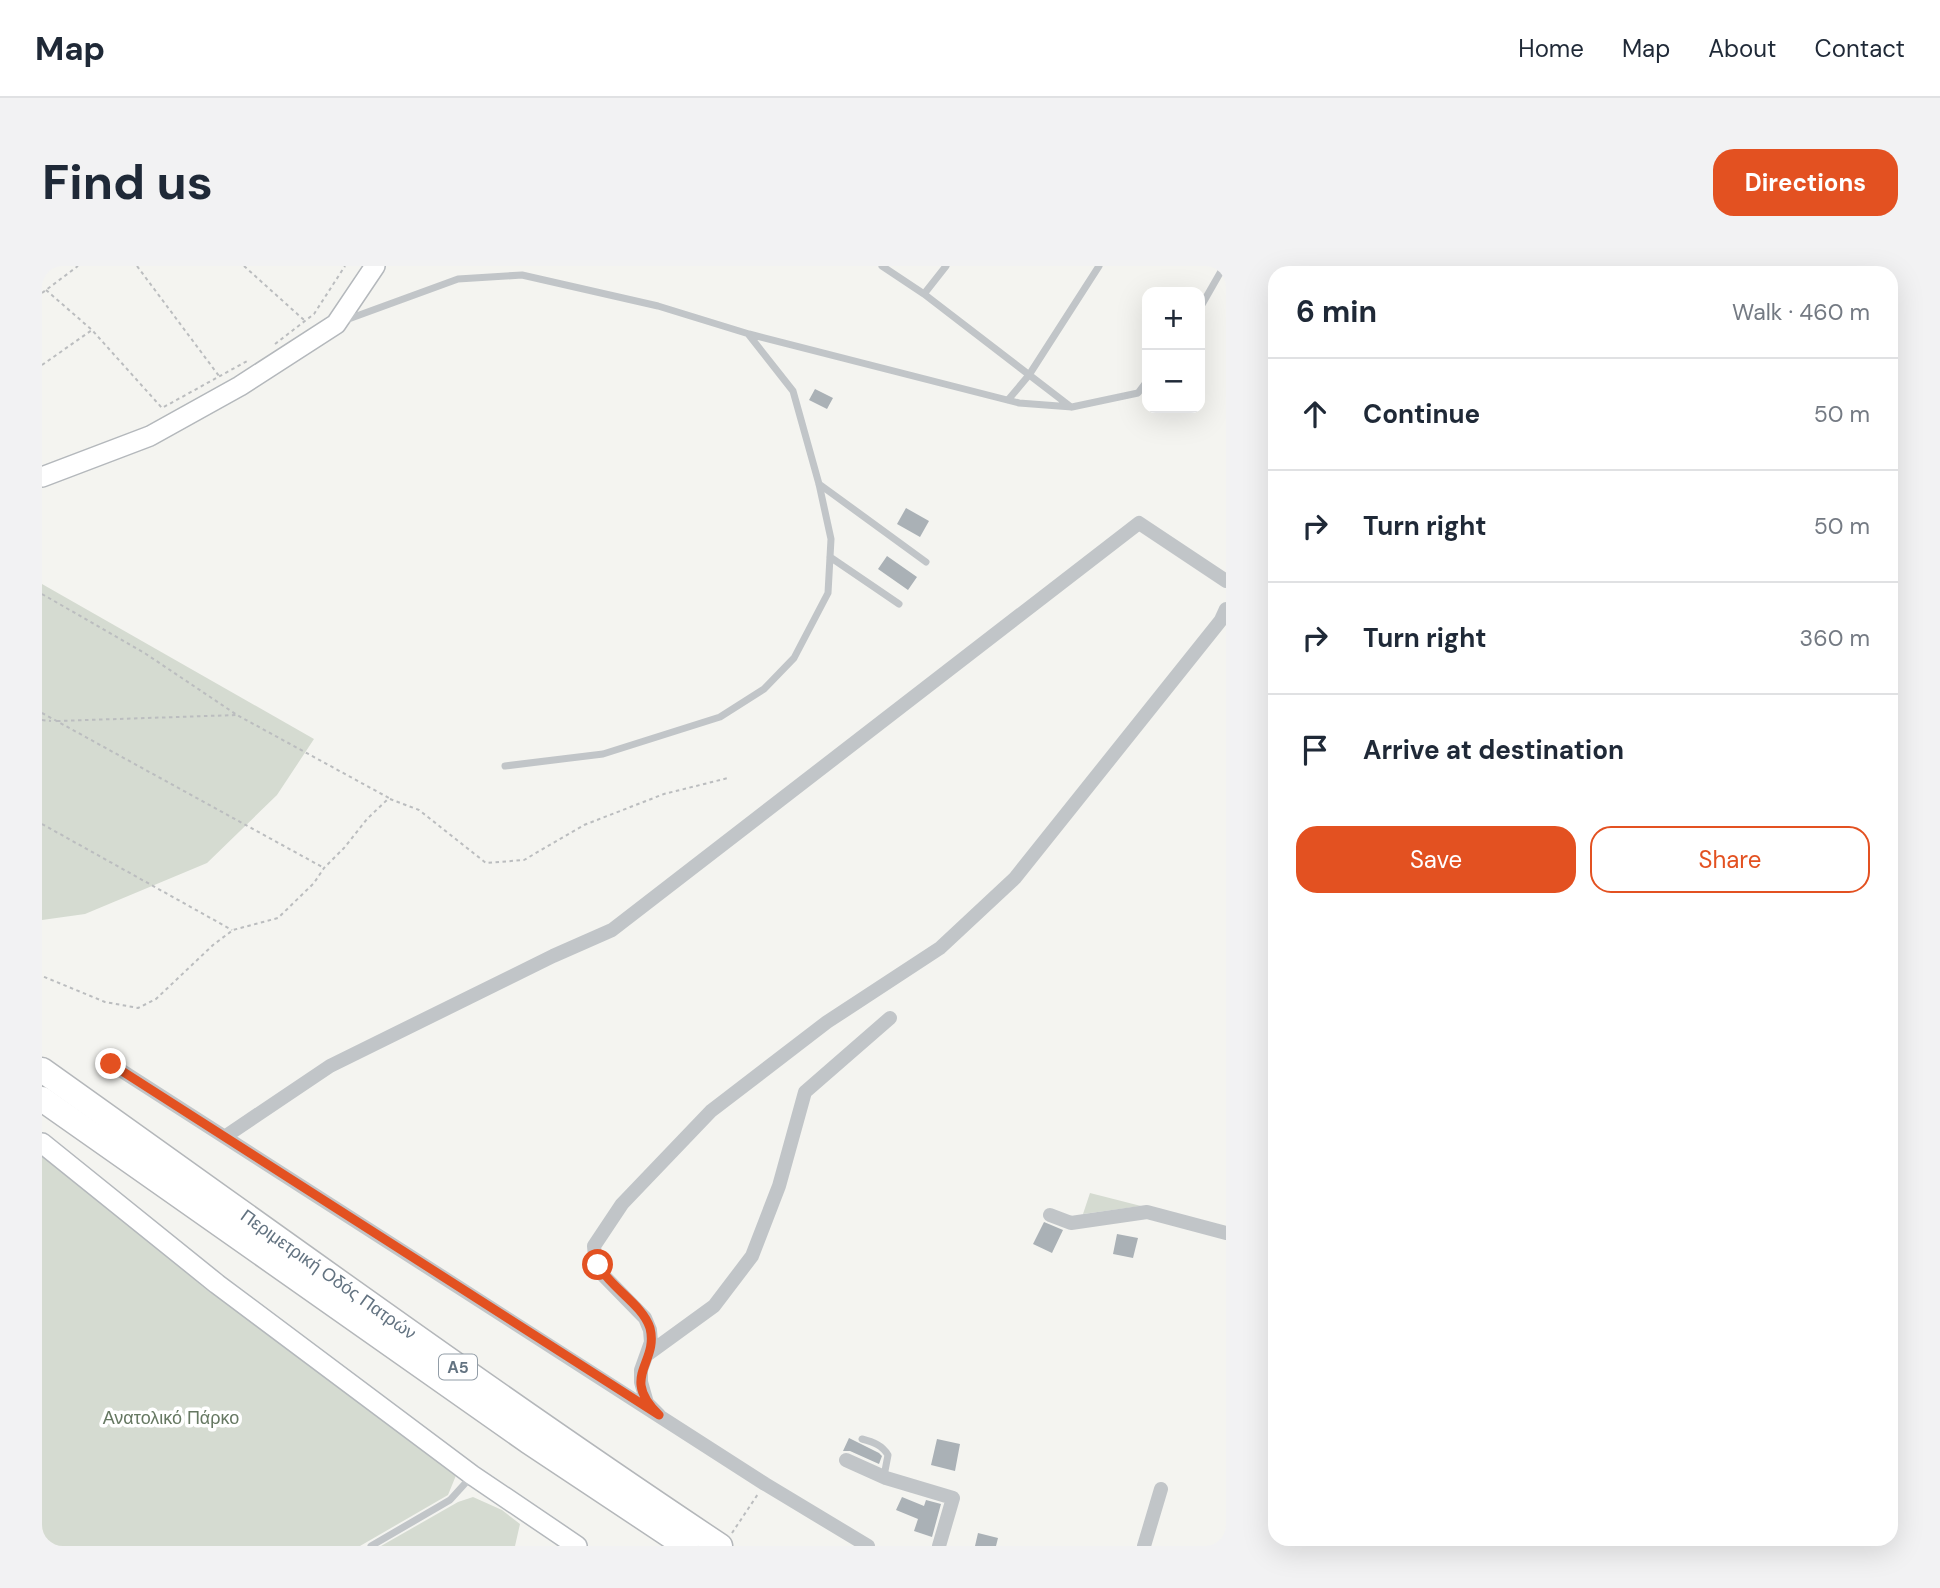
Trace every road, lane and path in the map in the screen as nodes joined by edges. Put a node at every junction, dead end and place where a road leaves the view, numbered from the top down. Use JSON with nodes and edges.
{"nodes":[{"id":1,"x":78,"y":266,"type":"edge"},
{"id":2,"x":137,"y":266,"type":"edge"},
{"id":3,"x":244,"y":266,"type":"edge"},
{"id":4,"x":345,"y":266,"type":"edge"},
{"id":5,"x":375,"y":266,"type":"edge"},
{"id":6,"x":882,"y":266,"type":"edge"},
{"id":7,"x":946,"y":266,"type":"edge"},
{"id":8,"x":1098,"y":266,"type":"edge"},
{"id":9,"x":1224,"y":266,"type":"edge"},
{"id":10,"x":46,"y":290,"type":"junction"},
{"id":11,"x":42,"y":293,"type":"edge"},
{"id":12,"x":924,"y":293,"type":"junction"},
{"id":13,"x":1205,"y":299,"type":"edge"},
{"id":14,"x":305,"y":321,"type":"junction"},
{"id":15,"x":336,"y":324,"type":"junction"},
{"id":16,"x":92,"y":330,"type":"junction"},
{"id":17,"x":749,"y":334,"type":"junction"},
{"id":18,"x":273,"y":345,"type":"dead end"},
{"id":19,"x":251,"y":359,"type":"dead end"},
{"id":20,"x":42,"y":366,"type":"edge"},
{"id":21,"x":1029,"y":375,"type":"junction"},
{"id":22,"x":219,"y":376,"type":"junction"},
{"id":23,"x":1142,"y":388,"type":"edge"},
{"id":24,"x":1008,"y":400,"type":"junction"},
{"id":25,"x":1072,"y":407,"type":"junction"},
{"id":26,"x":42,"y":477,"type":"edge"},
{"id":27,"x":819,"y":484,"type":"junction"},
{"id":28,"x":830,"y":557,"type":"junction"},
{"id":29,"x":926,"y":562,"type":"dead end"},
{"id":30,"x":1226,"y":581,"type":"edge"},
{"id":31,"x":42,"y":594,"type":"edge"},
{"id":32,"x":899,"y":604,"type":"dead end"},
{"id":33,"x":1224,"y":616,"type":"edge"},
{"id":34,"x":42,"y":713,"type":"edge"},
{"id":35,"x":237,"y":715,"type":"junction"},
{"id":36,"x":42,"y":720,"type":"edge"},
{"id":37,"x":54,"y":721,"type":"junction"},
{"id":38,"x":505,"y":766,"type":"dead end"},
{"id":39,"x":728,"y":778,"type":"dead end"},
{"id":40,"x":389,"y":798,"type":"junction"},
{"id":41,"x":42,"y":824,"type":"edge"},
{"id":42,"x":324,"y":868,"type":"junction"},
{"id":43,"x":233,"y":930,"type":"junction"},
{"id":44,"x":42,"y":976,"type":"edge"},
{"id":45,"x":890,"y":1018,"type":"dead end"},
{"id":46,"x":111,"y":1064,"type":"dead end"},
{"id":47,"x":42,"y":1070,"type":"edge"},
{"id":48,"x":42,"y":1099,"type":"edge"},
{"id":49,"x":226,"y":1136,"type":"junction"},
{"id":50,"x":42,"y":1143,"type":"edge"},
{"id":51,"x":1050,"y":1215,"type":"dead end"},
{"id":52,"x":1226,"y":1233,"type":"edge"},
{"id":53,"x":648,"y":1354,"type":"junction"},
{"id":54,"x":659,"y":1415,"type":"junction"},
{"id":55,"x":862,"y":1439,"type":"dead end"},
{"id":56,"x":845,"y":1460,"type":"dead end"},
{"id":57,"x":472,"y":1475,"type":"junction"},
{"id":58,"x":884,"y":1477,"type":"junction"},
{"id":59,"x":765,"y":1484,"type":"junction"},
{"id":60,"x":1161,"y":1489,"type":"dead end"},
{"id":61,"x":725,"y":1541,"type":"edge"},
{"id":62,"x":371,"y":1546,"type":"edge"},
{"id":63,"x":577,"y":1546,"type":"edge"},
{"id":64,"x":686,"y":1546,"type":"edge"},
{"id":65,"x":868,"y":1546,"type":"edge"},
{"id":66,"x":939,"y":1546,"type":"edge"},
{"id":67,"x":1144,"y":1546,"type":"edge"}],
"edges":[{"from":1,"to":10,"type":"path"},
{"from":2,"to":22,"type":"path"},
{"from":3,"to":14,"type":"path"},
{"from":4,"to":14,"type":"path"},
{"from":5,"to":15,"type":"street"},
{"from":6,"to":12,"type":"lane"},
{"from":7,"to":12,"type":"lane"},
{"from":8,"to":21,"type":"lane"},
{"from":9,"to":13,"type":"lane"},
{"from":10,"to":11,"type":"path"},
{"from":10,"to":16,"type":"path"},
{"from":12,"to":21,"type":"lane"},
{"from":14,"to":18,"type":"path"},
{"from":15,"to":17,"type":"lane"},
{"from":15,"to":26,"type":"street"},
{"from":16,"to":20,"type":"path"},
{"from":16,"to":22,"type":"path"},
{"from":17,"to":24,"type":"lane"},
{"from":17,"to":27,"type":"lane"},
{"from":19,"to":22,"type":"path"},
{"from":21,"to":24,"type":"lane"},
{"from":21,"to":25,"type":"lane"},
{"from":23,"to":25,"type":"lane"},
{"from":24,"to":25,"type":"lane"},
{"from":27,"to":28,"type":"lane"},
{"from":27,"to":29,"type":"lane"},
{"from":28,"to":32,"type":"lane"},
{"from":28,"to":38,"type":"lane"},
{"from":30,"to":49,"type":"street"},
{"from":31,"to":35,"type":"path"},
{"from":33,"to":53,"type":"street"},
{"from":34,"to":37,"type":"path"},
{"from":35,"to":37,"type":"path"},
{"from":35,"to":40,"type":"path"},
{"from":36,"to":37,"type":"path"},
{"from":37,"to":42,"type":"path"},
{"from":39,"to":40,"type":"path"},
{"from":40,"to":42,"type":"path"},
{"from":41,"to":43,"type":"path"},
{"from":42,"to":43,"type":"path"},
{"from":43,"to":44,"type":"path"},
{"from":45,"to":53,"type":"street"},
{"from":46,"to":49,"type":"street"},
{"from":47,"to":61,"type":"highway","name":"Περιμετρική Οδός Πατρών","number":"Α5"},
{"from":48,"to":64,"type":"highway","name":"Περιμετρική Οδός Πατρών","number":"Α5"},
{"from":49,"to":54,"type":"street"},
{"from":50,"to":57,"type":"street"},
{"from":51,"to":52,"type":"street"},
{"from":53,"to":54,"type":"street"},
{"from":54,"to":59,"type":"street"},
{"from":55,"to":58,"type":"lane"},
{"from":56,"to":58,"type":"street"},
{"from":57,"to":62,"type":"lane"},
{"from":57,"to":63,"type":"street"},
{"from":58,"to":66,"type":"street"},
{"from":59,"to":61,"type":"path"},
{"from":59,"to":65,"type":"street"},
{"from":60,"to":67,"type":"street"}]}
